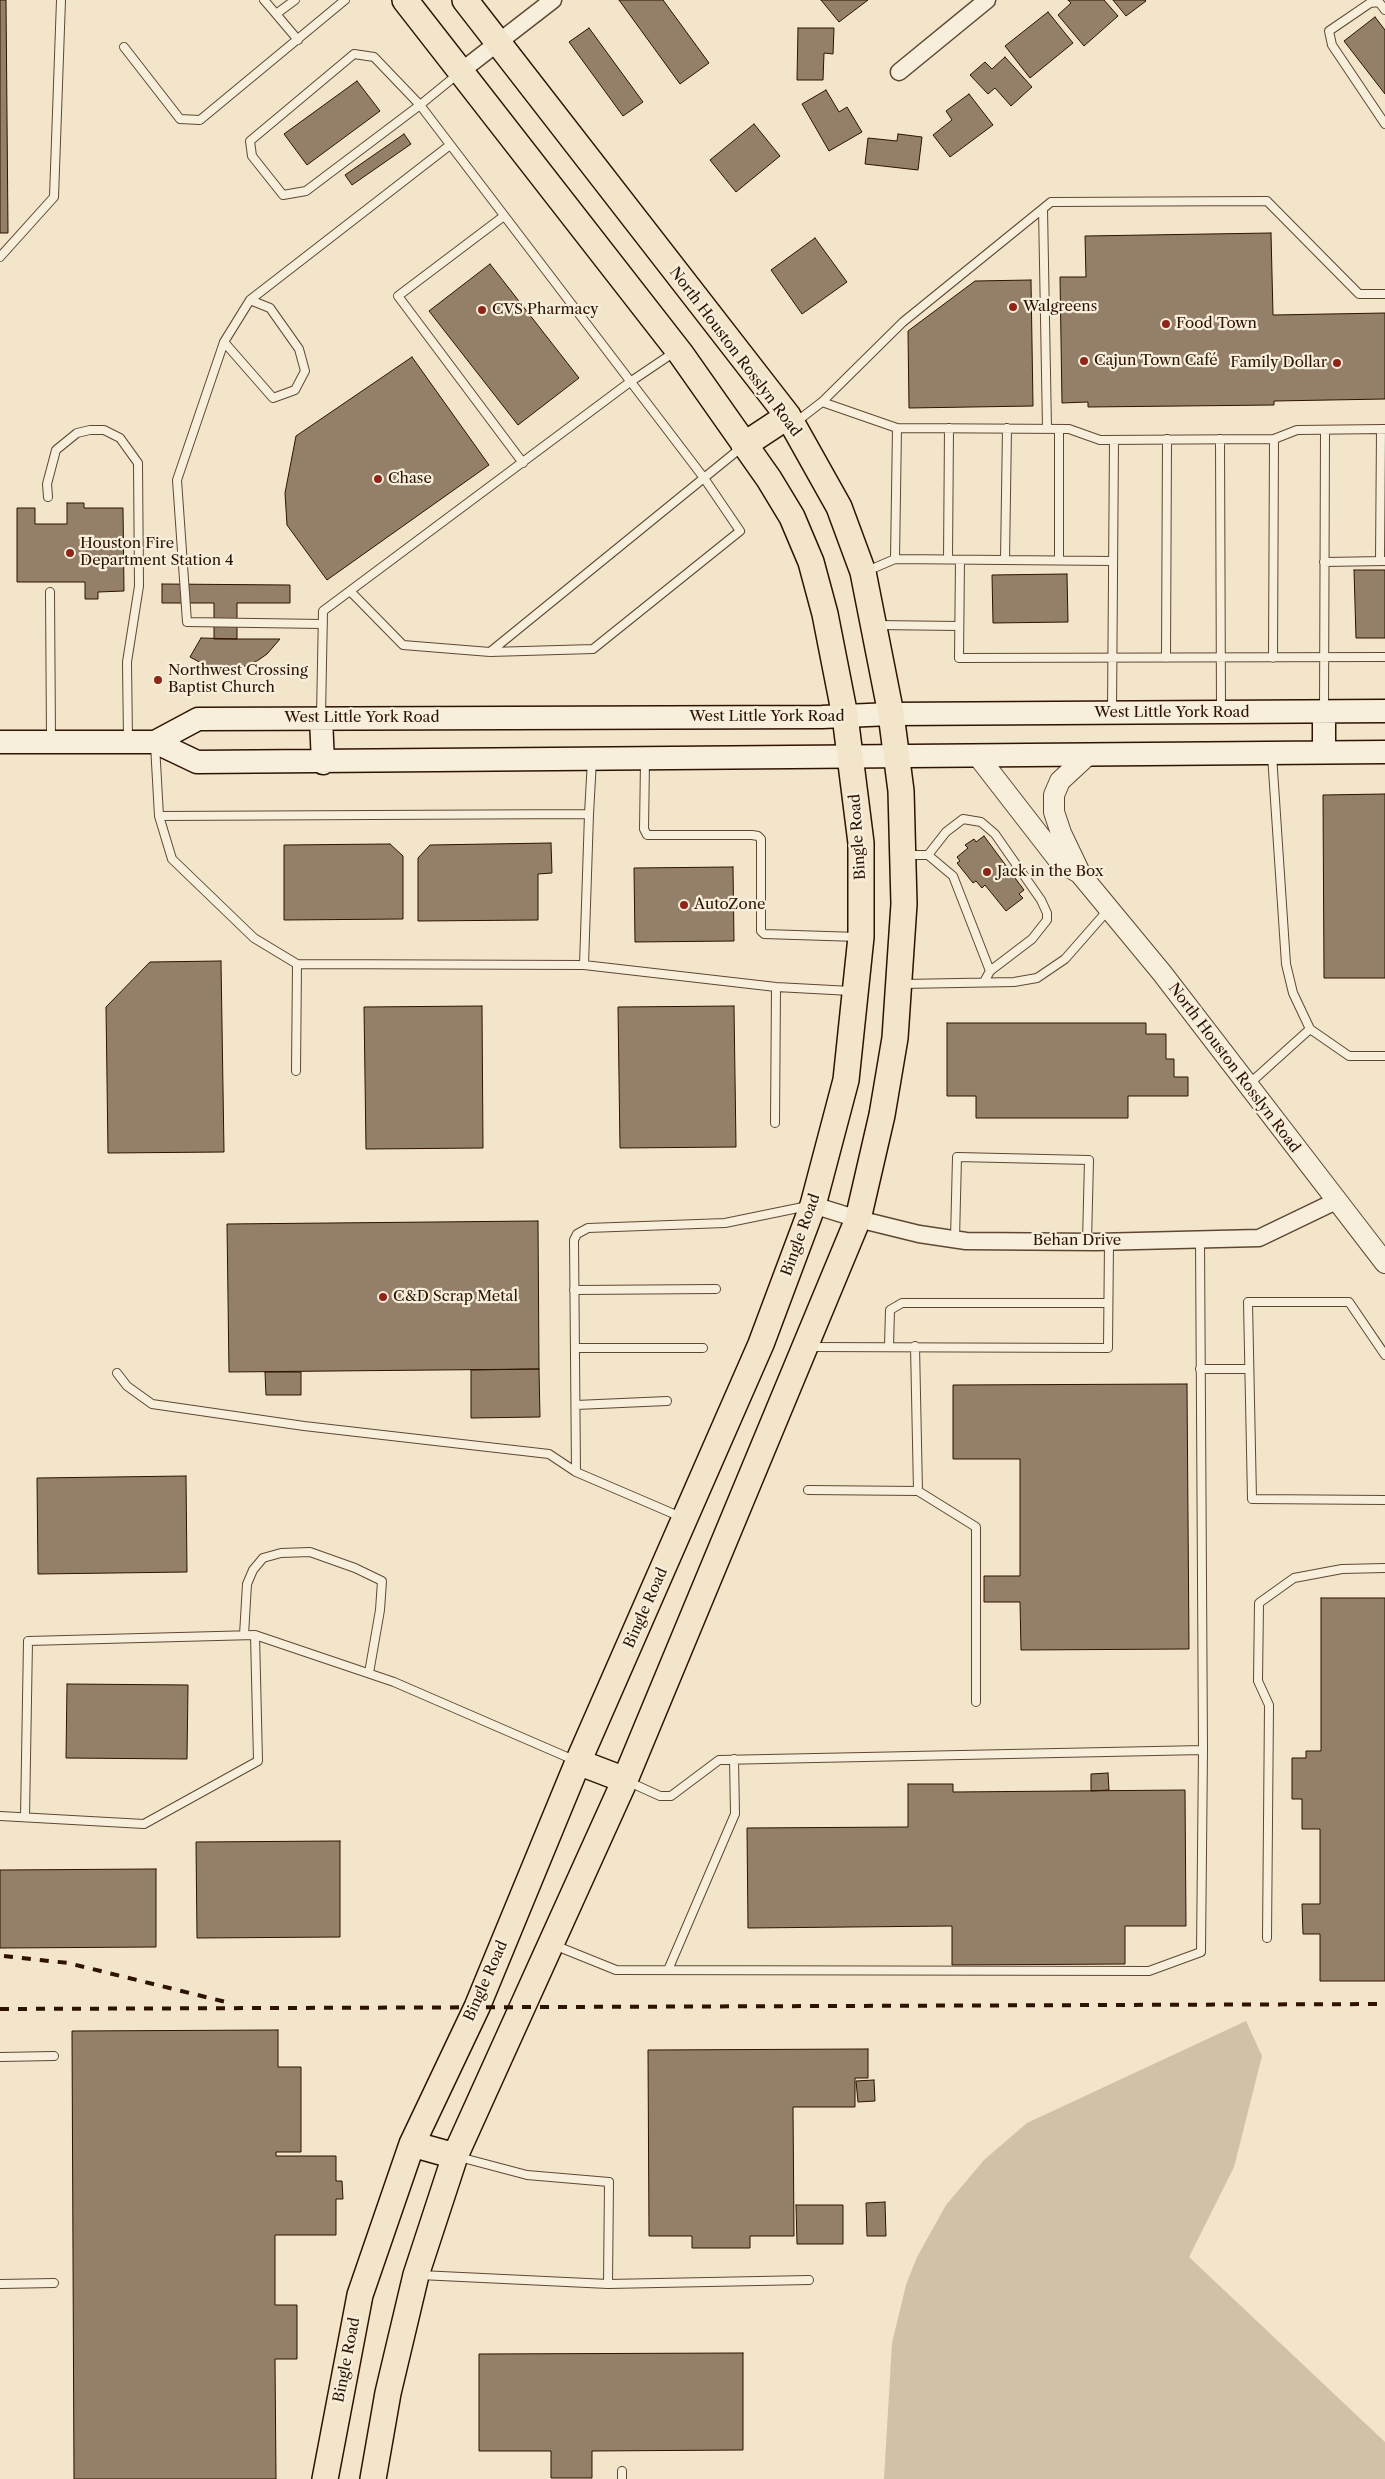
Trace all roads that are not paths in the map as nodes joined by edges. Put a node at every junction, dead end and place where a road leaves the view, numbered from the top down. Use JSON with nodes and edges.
{"nodes":[{"id":1,"x":61,"y":0,"type":"edge"},
{"id":2,"x":264,"y":0,"type":"edge"},
{"id":3,"x":295,"y":0,"type":"edge"},
{"id":4,"x":346,"y":0,"type":"edge"},
{"id":5,"x":405,"y":0,"type":"edge"},
{"id":6,"x":464,"y":0,"type":"edge"},
{"id":7,"x":553,"y":0,"type":"edge"},
{"id":8,"x":987,"y":0,"type":"edge"},
{"id":9,"x":1369,"y":1,"type":"edge"},
{"id":10,"x":1385,"y":10,"type":"edge"},
{"id":11,"x":276,"y":14,"type":"junction"},
{"id":12,"x":298,"y":40,"type":"junction"},
{"id":13,"x":500,"y":44,"type":"junction"},
{"id":14,"x":124,"y":47,"type":"dead end"},
{"id":15,"x":460,"y":72,"type":"junction"},
{"id":16,"x":899,"y":72,"type":"dead end"},
{"id":17,"x":420,"y":105,"type":"junction"},
{"id":18,"x":1385,"y":124,"type":"edge"},
{"id":19,"x":450,"y":145,"type":"junction"},
{"id":20,"x":1043,"y":208,"type":"junction"},
{"id":21,"x":504,"y":216,"type":"junction"},
{"id":22,"x":0,"y":257,"type":"edge"},
{"id":23,"x":1385,"y":294,"type":"edge"},
{"id":24,"x":250,"y":300,"type":"junction"},
{"id":25,"x":224,"y":342,"type":"junction"},
{"id":26,"x":678,"y":350,"type":"junction"},
{"id":27,"x":630,"y":382,"type":"junction"},
{"id":28,"x":822,"y":402,"type":"junction"},
{"id":29,"x":790,"y":420,"type":"junction"},
{"id":30,"x":897,"y":428,"type":"junction"},
{"id":31,"x":949,"y":428,"type":"junction"},
{"id":32,"x":1007,"y":428,"type":"junction"},
{"id":33,"x":1047,"y":428,"type":"junction"},
{"id":34,"x":1059,"y":429,"type":"junction"},
{"id":35,"x":1383,"y":429,"type":"edge"},
{"id":36,"x":1325,"y":430,"type":"junction"},
{"id":37,"x":1167,"y":439,"type":"junction"},
{"id":38,"x":1220,"y":439,"type":"junction"},
{"id":39,"x":1274,"y":439,"type":"junction"},
{"id":40,"x":1114,"y":440,"type":"junction"},
{"id":41,"x":744,"y":445,"type":"junction"},
{"id":42,"x":523,"y":463,"type":"junction"},
{"id":43,"x":704,"y":478,"type":"junction"},
{"id":44,"x":48,"y":497,"type":"dead end"},
{"id":45,"x":894,"y":559,"type":"junction"},
{"id":46,"x":948,"y":559,"type":"junction"},
{"id":47,"x":960,"y":560,"type":"junction"},
{"id":48,"x":1005,"y":560,"type":"junction"},
{"id":49,"x":1059,"y":560,"type":"junction"},
{"id":50,"x":1112,"y":561,"type":"junction"},
{"id":51,"x":1382,"y":561,"type":"edge"},
{"id":52,"x":1324,"y":562,"type":"junction"},
{"id":53,"x":863,"y":572,"type":"junction"},
{"id":54,"x":350,"y":591,"type":"junction"},
{"id":55,"x":50,"y":592,"type":"dead end"},
{"id":56,"x":323,"y":624,"type":"junction"},
{"id":57,"x":874,"y":625,"type":"junction"},
{"id":58,"x":959,"y":626,"type":"junction"},
{"id":59,"x":490,"y":652,"type":"junction"},
{"id":60,"x":1324,"y":657,"type":"junction"},
{"id":61,"x":1385,"y":657,"type":"edge"},
{"id":62,"x":1112,"y":658,"type":"junction"},
{"id":63,"x":1166,"y":658,"type":"junction"},
{"id":64,"x":1220,"y":658,"type":"junction"},
{"id":65,"x":1273,"y":658,"type":"junction"},
{"id":66,"x":1385,"y":711,"type":"edge"},
{"id":67,"x":1221,"y":712,"type":"junction"},
{"id":68,"x":1324,"y":712,"type":"junction"},
{"id":69,"x":1112,"y":713,"type":"junction"},
{"id":70,"x":891,"y":714,"type":"junction"},
{"id":71,"x":846,"y":716,"type":"junction"},
{"id":72,"x":321,"y":718,"type":"junction"},
{"id":73,"x":50,"y":741,"type":"junction"},
{"id":74,"x":0,"y":742,"type":"edge"},
{"id":75,"x":128,"y":742,"type":"junction"},
{"id":76,"x":155,"y":742,"type":"junction"},
{"id":77,"x":1324,"y":752,"type":"junction"},
{"id":78,"x":1385,"y":752,"type":"edge"},
{"id":79,"x":1272,"y":753,"type":"junction"},
{"id":80,"x":977,"y":755,"type":"junction"},
{"id":81,"x":1088,"y":755,"type":"junction"},
{"id":82,"x":897,"y":756,"type":"junction"},
{"id":83,"x":850,"y":757,"type":"junction"},
{"id":84,"x":645,"y":759,"type":"junction"},
{"id":85,"x":592,"y":760,"type":"junction"},
{"id":86,"x":323,"y":763,"type":"junction"},
{"id":87,"x":590,"y":814,"type":"junction"},
{"id":88,"x":159,"y":816,"type":"junction"},
{"id":89,"x":902,"y":855,"type":"junction"},
{"id":90,"x":928,"y":855,"type":"junction"},
{"id":91,"x":1082,"y":874,"type":"junction"},
{"id":92,"x":1109,"y":909,"type":"junction"},
{"id":93,"x":861,"y":937,"type":"junction"},
{"id":94,"x":297,"y":964,"type":"junction"},
{"id":95,"x":584,"y":965,"type":"junction"},
{"id":96,"x":990,"y":971,"type":"junction"},
{"id":97,"x":984,"y":982,"type":"junction"},
{"id":98,"x":898,"y":984,"type":"junction"},
{"id":99,"x":776,"y":987,"type":"junction"},
{"id":100,"x":856,"y":991,"type":"junction"},
{"id":101,"x":1310,"y":1029,"type":"junction"},
{"id":102,"x":1385,"y":1056,"type":"edge"},
{"id":103,"x":296,"y":1070,"type":"dead end"},
{"id":104,"x":1247,"y":1086,"type":"junction"},
{"id":105,"x":776,"y":1123,"type":"dead end"},
{"id":106,"x":1336,"y":1201,"type":"junction"},
{"id":107,"x":813,"y":1205,"type":"junction"},
{"id":108,"x":858,"y":1219,"type":"junction"},
{"id":109,"x":955,"y":1239,"type":"junction"},
{"id":110,"x":1200,"y":1240,"type":"junction"},
{"id":111,"x":1087,"y":1242,"type":"junction"},
{"id":112,"x":1109,"y":1242,"type":"junction"},
{"id":113,"x":1385,"y":1263,"type":"edge"},
{"id":114,"x":716,"y":1289,"type":"dead end"},
{"id":115,"x":574,"y":1290,"type":"junction"},
{"id":116,"x":1108,"y":1303,"type":"junction"},
{"id":117,"x":889,"y":1346,"type":"junction"},
{"id":118,"x":915,"y":1346,"type":"junction"},
{"id":119,"x":805,"y":1347,"type":"junction"},
{"id":120,"x":575,"y":1348,"type":"junction"},
{"id":121,"x":703,"y":1348,"type":"dead end"},
{"id":122,"x":1385,"y":1355,"type":"edge"},
{"id":123,"x":1200,"y":1369,"type":"junction"},
{"id":124,"x":1248,"y":1370,"type":"junction"},
{"id":125,"x":117,"y":1373,"type":"dead end"},
{"id":126,"x":667,"y":1401,"type":"dead end"},
{"id":127,"x":576,"y":1404,"type":"junction"},
{"id":128,"x":576,"y":1472,"type":"junction"},
{"id":129,"x":808,"y":1490,"type":"dead end"},
{"id":130,"x":918,"y":1491,"type":"junction"},
{"id":131,"x":1385,"y":1500,"type":"edge"},
{"id":132,"x":685,"y":1519,"type":"junction"},
{"id":133,"x":1385,"y":1568,"type":"edge"},
{"id":134,"x":244,"y":1635,"type":"junction"},
{"id":135,"x":255,"y":1635,"type":"junction"},
{"id":136,"x":369,"y":1673,"type":"junction"},
{"id":137,"x":976,"y":1702,"type":"dead end"},
{"id":138,"x":1203,"y":1750,"type":"junction"},
{"id":139,"x":734,"y":1759,"type":"junction"},
{"id":140,"x":578,"y":1762,"type":"junction"},
{"id":141,"x":625,"y":1780,"type":"junction"},
{"id":142,"x":0,"y":1816,"type":"edge"},
{"id":143,"x":25,"y":1818,"type":"junction"},
{"id":144,"x":1267,"y":1938,"type":"dead end"},
{"id":145,"x":550,"y":1943,"type":"junction"},
{"id":146,"x":668,"y":1970,"type":"junction"},
{"id":147,"x":54,"y":2056,"type":"dead end"},
{"id":148,"x":0,"y":2057,"type":"edge"},
{"id":149,"x":412,"y":2144,"type":"junction"},
{"id":150,"x":455,"y":2156,"type":"junction"},
{"id":151,"x":416,"y":2275,"type":"junction"},
{"id":152,"x":809,"y":2280,"type":"dead end"},
{"id":153,"x":54,"y":2282,"type":"dead end"},
{"id":154,"x":0,"y":2284,"type":"edge"},
{"id":155,"x":608,"y":2284,"type":"junction"},
{"id":156,"x":324,"y":2479,"type":"edge"},
{"id":157,"x":373,"y":2479,"type":"edge"}],
"edges":[{"from":1,"to":22,"type":"lane"},
{"from":2,"to":11,"type":"lane"},
{"from":3,"to":11,"type":"lane"},
{"from":4,"to":12,"type":"lane"},
{"from":5,"to":15,"type":"main road"},
{"from":6,"to":13,"type":"main road","name":"North Houston Rosslyn Road"},
{"from":7,"to":13,"type":"street"},
{"from":8,"to":16,"type":"street"},
{"from":9,"to":10,"type":"lane"},
{"from":9,"to":18,"type":"lane"},
{"from":11,"to":12,"type":"lane"},
{"from":12,"to":14,"type":"lane"},
{"from":13,"to":15,"type":"street"},
{"from":13,"to":29,"type":"main road","name":"North Houston Rosslyn Road"},
{"from":15,"to":17,"type":"lane"},
{"from":15,"to":26,"type":"main road"},
{"from":17,"to":17,"type":"lane"},
{"from":17,"to":19,"type":"lane"},
{"from":19,"to":21,"type":"lane"},
{"from":19,"to":24,"type":"lane"},
{"from":20,"to":23,"type":"lane"},
{"from":20,"to":28,"type":"lane"},
{"from":20,"to":33,"type":"lane"},
{"from":21,"to":27,"type":"lane"},
{"from":21,"to":42,"type":"lane"},
{"from":24,"to":25,"type":"lane"},
{"from":24,"to":25,"type":"lane"},
{"from":25,"to":56,"type":"lane"},
{"from":26,"to":27,"type":"lane"},
{"from":26,"to":41,"type":"main road"},
{"from":27,"to":42,"type":"lane"},
{"from":27,"to":43,"type":"lane"},
{"from":28,"to":29,"type":"lane"},
{"from":28,"to":30,"type":"lane"},
{"from":29,"to":41,"type":"main road"},
{"from":29,"to":53,"type":"main road","name":"North Houston Rosslyn Road"},
{"from":30,"to":31,"type":"lane"},
{"from":30,"to":45,"type":"lane"},
{"from":31,"to":32,"type":"lane"},
{"from":31,"to":46,"type":"lane"},
{"from":32,"to":33,"type":"lane"},
{"from":32,"to":48,"type":"lane"},
{"from":33,"to":34,"type":"lane"},
{"from":34,"to":40,"type":"lane"},
{"from":34,"to":49,"type":"lane"},
{"from":35,"to":36,"type":"lane"},
{"from":35,"to":51,"type":"lane"},
{"from":36,"to":39,"type":"lane"},
{"from":36,"to":52,"type":"lane"},
{"from":37,"to":38,"type":"lane"},
{"from":37,"to":40,"type":"lane"},
{"from":37,"to":63,"type":"lane"},
{"from":38,"to":39,"type":"lane"},
{"from":38,"to":64,"type":"lane"},
{"from":39,"to":65,"type":"lane"},
{"from":40,"to":50,"type":"lane"},
{"from":41,"to":43,"type":"lane"},
{"from":41,"to":71,"type":"main road"},
{"from":42,"to":54,"type":"lane"},
{"from":43,"to":59,"type":"lane"},
{"from":43,"to":59,"type":"lane"},
{"from":44,"to":75,"type":"lane"},
{"from":45,"to":46,"type":"lane"},
{"from":45,"to":53,"type":"lane"},
{"from":46,"to":47,"type":"lane"},
{"from":47,"to":48,"type":"lane"},
{"from":47,"to":58,"type":"lane"},
{"from":48,"to":49,"type":"lane"},
{"from":49,"to":50,"type":"lane"},
{"from":50,"to":62,"type":"lane"},
{"from":51,"to":52,"type":"lane"},
{"from":52,"to":60,"type":"lane"},
{"from":53,"to":57,"type":"main road","name":"North Houston Rosslyn Road"},
{"from":54,"to":56,"type":"lane"},
{"from":54,"to":59,"type":"lane"},
{"from":55,"to":73,"type":"lane"},
{"from":56,"to":72,"type":"lane"},
{"from":57,"to":58,"type":"lane"},
{"from":57,"to":70,"type":"main road","name":"North Houston Rosslyn Road"},
{"from":58,"to":62,"type":"lane"},
{"from":60,"to":61,"type":"lane"},
{"from":60,"to":65,"type":"lane"},
{"from":60,"to":68,"type":"lane"},
{"from":62,"to":63,"type":"lane"},
{"from":62,"to":69,"type":"lane"},
{"from":63,"to":64,"type":"lane"},
{"from":64,"to":65,"type":"lane"},
{"from":64,"to":67,"type":"lane"},
{"from":66,"to":68,"type":"main road","name":"West Little York Road"},
{"from":67,"to":68,"type":"main road","name":"West Little York Road"},
{"from":67,"to":69,"type":"main road","name":"West Little York Road"},
{"from":68,"to":77,"type":"main road"},
{"from":69,"to":70,"type":"main road","name":"West Little York Road"},
{"from":70,"to":71,"type":"main road","name":"West Little York Road"},
{"from":70,"to":82,"type":"main road","name":"North Houston Rosslyn Road"},
{"from":71,"to":72,"type":"main road","name":"West Little York Road"},
{"from":71,"to":83,"type":"main road","name":"Bingle Road"},
{"from":72,"to":76,"type":"main road","name":"West Little York Road"},
{"from":72,"to":86,"type":"main road"},
{"from":73,"to":74,"type":"main road","name":"West Little York Road"},
{"from":73,"to":75,"type":"main road","name":"West Little York Road"},
{"from":75,"to":76,"type":"main road","name":"West Little York Road"},
{"from":76,"to":86,"type":"main road","name":"West Little York Road"},
{"from":76,"to":88,"type":"lane"},
{"from":77,"to":78,"type":"main road","name":"West Little York Road"},
{"from":77,"to":79,"type":"main road","name":"West Little York Road"},
{"from":79,"to":81,"type":"main road","name":"West Little York Road"},
{"from":79,"to":101,"type":"lane"},
{"from":80,"to":81,"type":"main road","name":"West Little York Road"},
{"from":80,"to":82,"type":"main road","name":"West Little York Road"},
{"from":80,"to":91,"type":"street","name":"North Houston Rosslyn Road"},
{"from":81,"to":91,"type":"street","name":"North Houston Rosslyn Road"},
{"from":82,"to":83,"type":"main road","name":"West Little York Road"},
{"from":82,"to":89,"type":"main road"},
{"from":83,"to":84,"type":"main road","name":"West Little York Road"},
{"from":83,"to":93,"type":"main road","name":"Bingle Road"},
{"from":84,"to":85,"type":"main road","name":"West Little York Road"},
{"from":84,"to":93,"type":"lane"},
{"from":85,"to":86,"type":"main road","name":"West Little York Road"},
{"from":85,"to":87,"type":"lane"},
{"from":87,"to":88,"type":"lane"},
{"from":87,"to":95,"type":"lane"},
{"from":88,"to":94,"type":"lane"},
{"from":89,"to":90,"type":"lane"},
{"from":89,"to":98,"type":"main road"},
{"from":90,"to":96,"type":"lane"},
{"from":90,"to":96,"type":"lane"},
{"from":91,"to":92,"type":"street","name":"North Houston Rosslyn Road"},
{"from":92,"to":97,"type":"lane"},
{"from":92,"to":104,"type":"street","name":"North Houston Rosslyn Road"},
{"from":93,"to":100,"type":"main road","name":"Bingle Road"},
{"from":94,"to":95,"type":"lane"},
{"from":94,"to":103,"type":"lane"},
{"from":95,"to":99,"type":"lane"},
{"from":96,"to":97,"type":"lane"},
{"from":97,"to":98,"type":"lane"},
{"from":98,"to":108,"type":"main road"},
{"from":99,"to":100,"type":"lane"},
{"from":99,"to":105,"type":"lane"},
{"from":100,"to":107,"type":"main road","name":"Bingle Road"},
{"from":101,"to":102,"type":"lane"},
{"from":101,"to":104,"type":"lane"},
{"from":104,"to":106,"type":"street","name":"North Houston Rosslyn Road"},
{"from":106,"to":110,"type":"street","name":"Behan Drive"},
{"from":106,"to":113,"type":"street","name":"North Houston Rosslyn Road"},
{"from":107,"to":108,"type":"street","name":"Behan Drive"},
{"from":107,"to":115,"type":"lane"},
{"from":107,"to":132,"type":"main road","name":"Bingle Road"},
{"from":108,"to":109,"type":"street","name":"Behan Drive"},
{"from":108,"to":119,"type":"main road"},
{"from":109,"to":111,"type":"street","name":"Behan Drive"},
{"from":109,"to":111,"type":"lane"},
{"from":110,"to":112,"type":"street","name":"Behan Drive"},
{"from":110,"to":123,"type":"lane"},
{"from":111,"to":112,"type":"street","name":"Behan Drive"},
{"from":112,"to":116,"type":"lane"},
{"from":114,"to":115,"type":"lane"},
{"from":115,"to":120,"type":"lane"},
{"from":116,"to":117,"type":"lane"},
{"from":116,"to":118,"type":"lane"},
{"from":117,"to":118,"type":"lane"},
{"from":117,"to":119,"type":"lane"},
{"from":118,"to":130,"type":"lane"},
{"from":119,"to":141,"type":"main road"},
{"from":120,"to":121,"type":"lane"},
{"from":120,"to":127,"type":"lane"},
{"from":122,"to":124,"type":"lane"},
{"from":123,"to":124,"type":"lane"},
{"from":123,"to":138,"type":"lane"},
{"from":124,"to":131,"type":"lane"},
{"from":125,"to":128,"type":"lane"},
{"from":126,"to":127,"type":"lane"},
{"from":127,"to":128,"type":"lane"},
{"from":128,"to":132,"type":"lane"},
{"from":129,"to":130,"type":"lane"},
{"from":130,"to":137,"type":"lane"},
{"from":132,"to":140,"type":"main road","name":"Bingle Road"},
{"from":133,"to":144,"type":"lane"},
{"from":134,"to":135,"type":"lane"},
{"from":134,"to":136,"type":"lane"},
{"from":134,"to":143,"type":"lane"},
{"from":135,"to":136,"type":"lane"},
{"from":135,"to":143,"type":"lane"},
{"from":136,"to":140,"type":"lane"},
{"from":138,"to":139,"type":"lane"},
{"from":138,"to":146,"type":"lane"},
{"from":139,"to":141,"type":"lane"},
{"from":139,"to":146,"type":"lane"},
{"from":140,"to":141,"type":"main road"},
{"from":140,"to":149,"type":"main road","name":"Bingle Road"},
{"from":141,"to":145,"type":"main road"},
{"from":142,"to":143,"type":"lane"},
{"from":145,"to":146,"type":"lane"},
{"from":145,"to":150,"type":"main road"},
{"from":147,"to":148,"type":"lane"},
{"from":149,"to":150,"type":"main road"},
{"from":149,"to":156,"type":"main road","name":"Bingle Road"},
{"from":150,"to":151,"type":"main road"},
{"from":150,"to":155,"type":"lane"},
{"from":151,"to":155,"type":"lane"},
{"from":151,"to":157,"type":"main road"},
{"from":152,"to":155,"type":"lane"},
{"from":153,"to":154,"type":"lane"}]}
